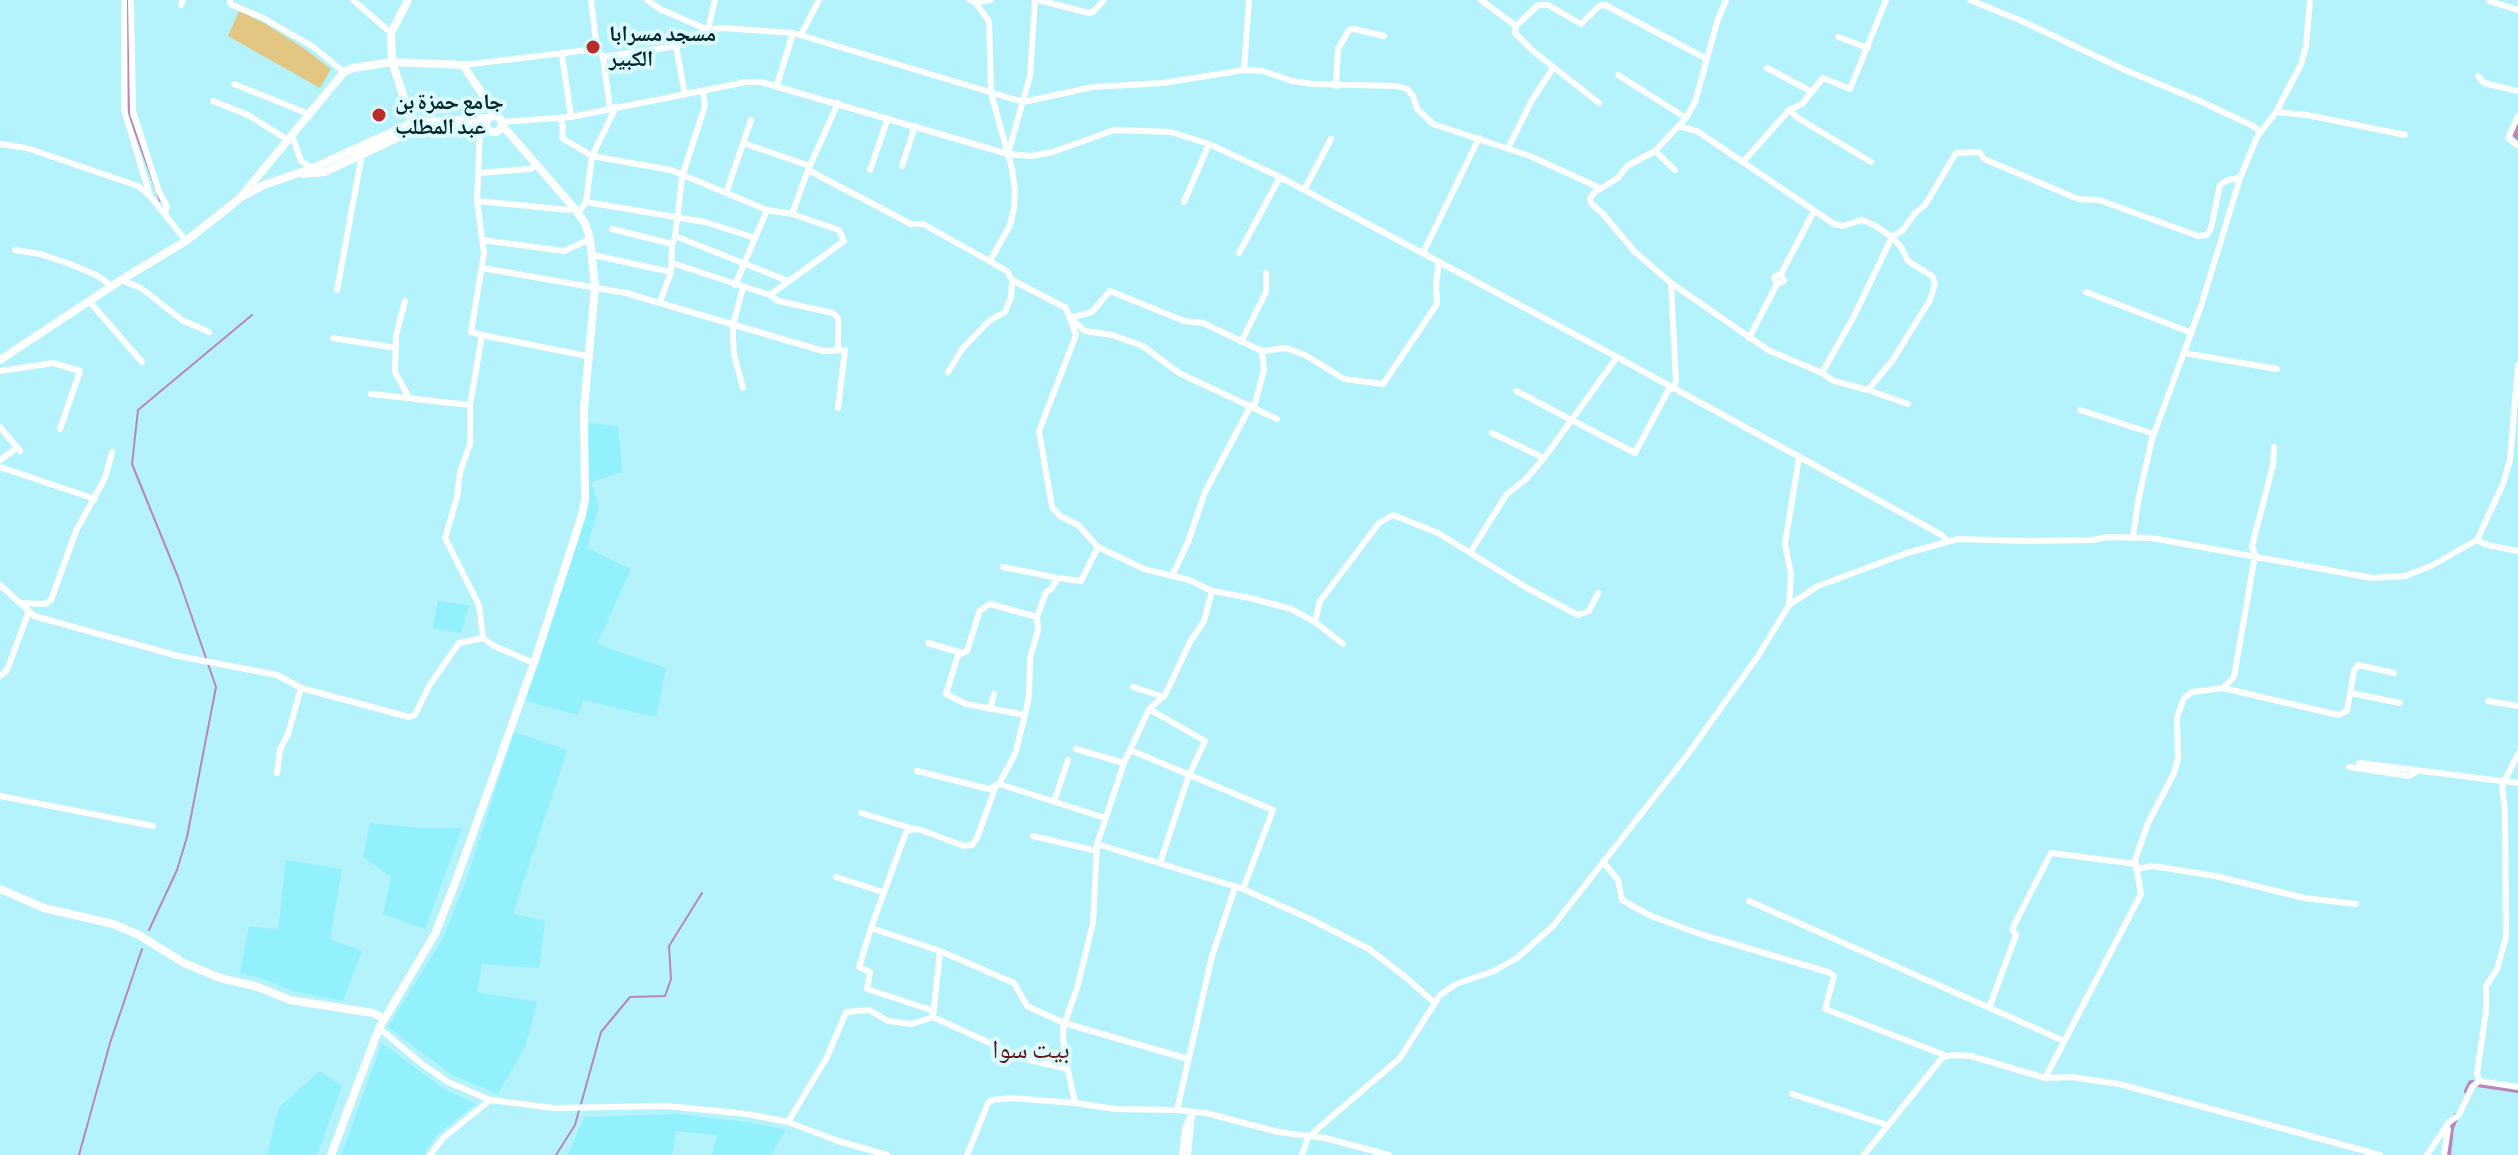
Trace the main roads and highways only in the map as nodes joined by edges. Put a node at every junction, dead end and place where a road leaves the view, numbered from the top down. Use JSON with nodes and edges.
{"nodes":[{"id":1,"x":408,"y":0,"type":"edge"},
{"id":2,"x":392,"y":62,"type":"junction"},
{"id":3,"x":498,"y":120,"type":"junction"},
{"id":4,"x":413,"y":126,"type":"junction"},
{"id":5,"x":485,"y":130,"type":"junction"},
{"id":6,"x":295,"y":175,"type":"junction"},
{"id":7,"x":239,"y":199,"type":"junction"},
{"id":8,"x":0,"y":360,"type":"edge"},
{"id":9,"x":0,"y":889,"type":"edge"},
{"id":10,"x":383,"y":1018,"type":"junction"},
{"id":11,"x":331,"y":1155,"type":"edge"}],
"edges":[{"from":1,"to":2,"type":"main road"},
{"from":2,"to":3,"type":"main road"},
{"from":2,"to":4,"type":"main road"},
{"from":2,"to":7,"type":"main road"},
{"from":3,"to":4,"type":"main road"},
{"from":3,"to":5,"type":"main road"},
{"from":3,"to":5,"type":"main road"},
{"from":3,"to":10,"type":"main road"},
{"from":4,"to":5,"type":"main road"},
{"from":4,"to":6,"type":"main road"},
{"from":4,"to":6,"type":"main road"},
{"from":6,"to":7,"type":"main road"},
{"from":7,"to":8,"type":"main road"},
{"from":9,"to":10,"type":"main road"},
{"from":10,"to":11,"type":"main road"}]}
